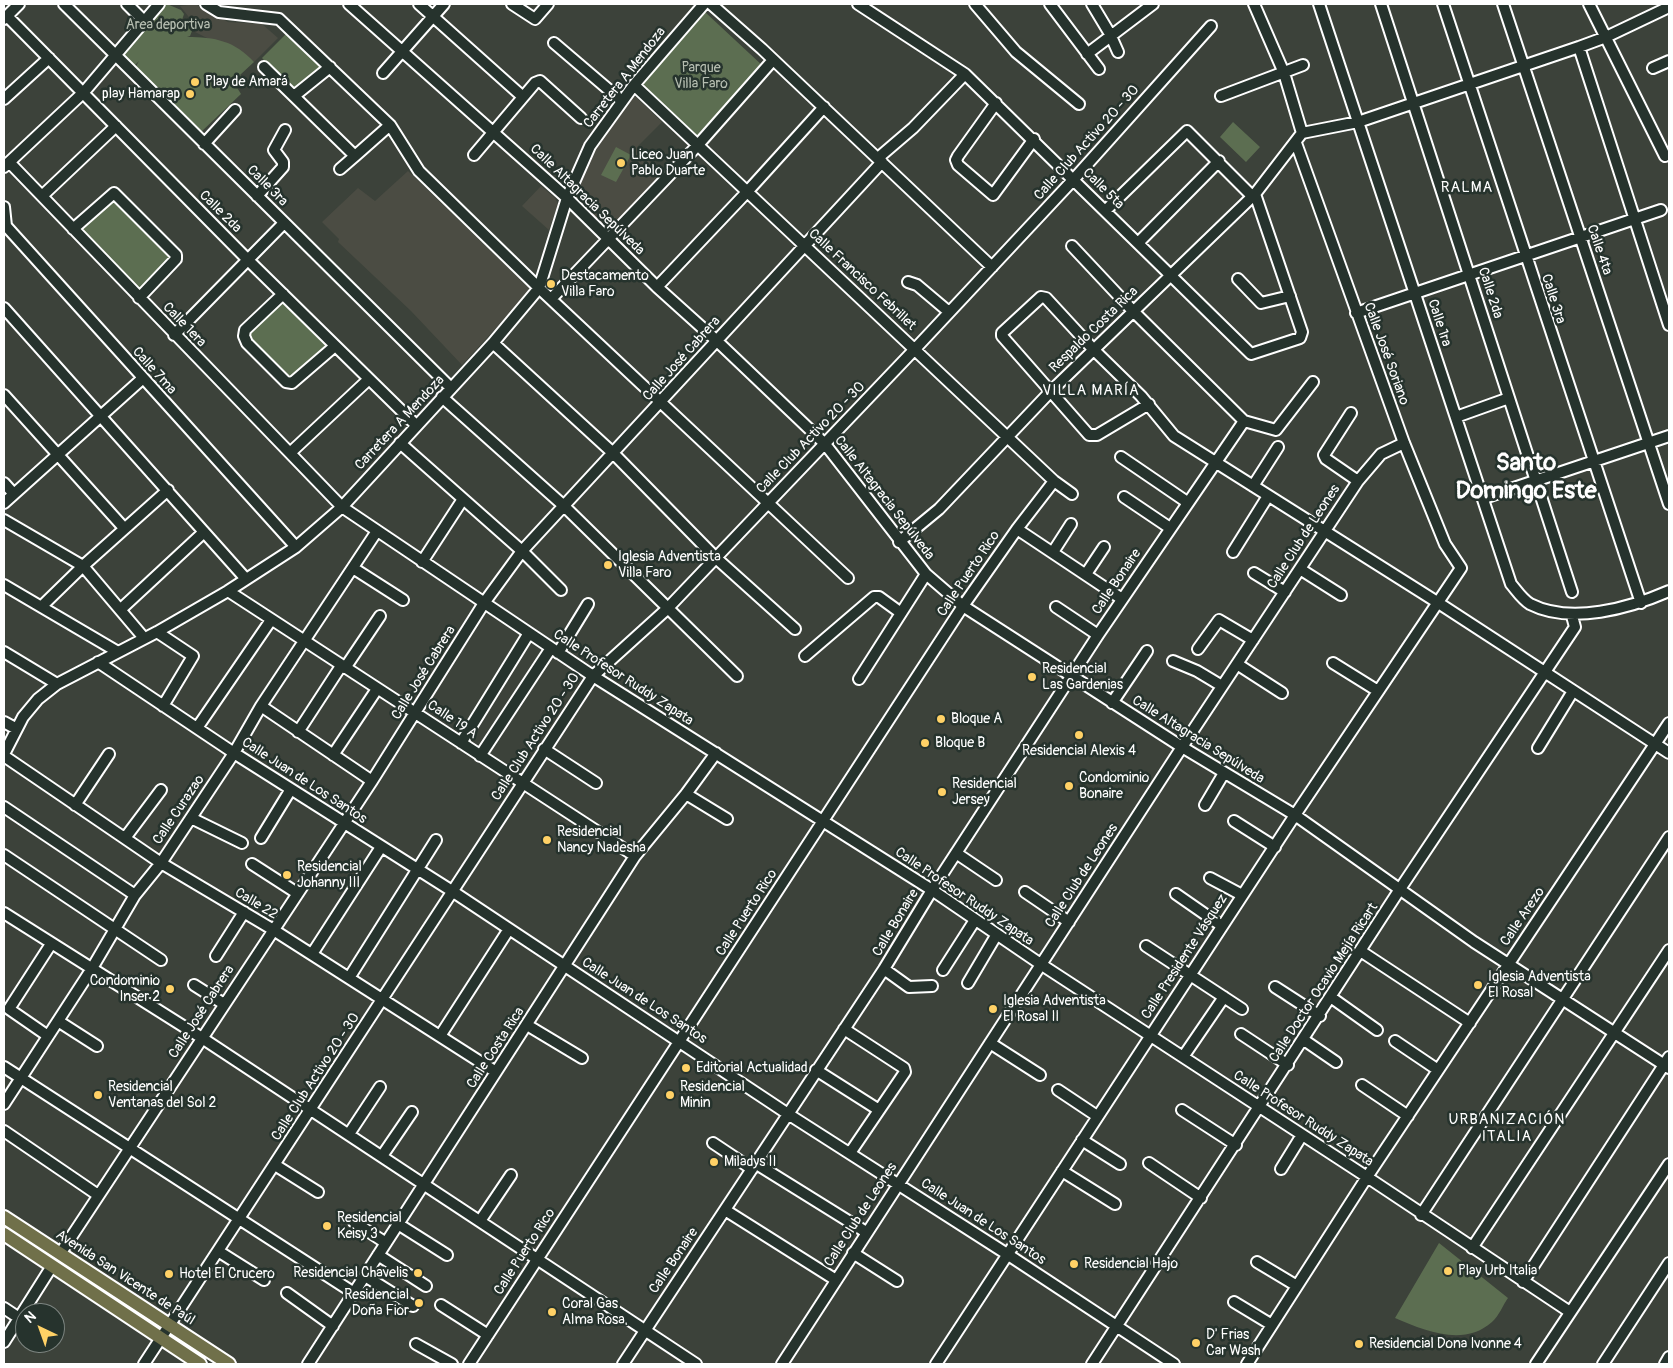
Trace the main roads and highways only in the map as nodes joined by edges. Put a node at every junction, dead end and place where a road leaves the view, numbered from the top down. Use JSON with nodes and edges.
{"nodes":[{"id":1,"x":4,"y":1217,"type":"edge"},
{"id":2,"x":4,"y":1234,"type":"edge"},
{"id":3,"x":199,"y":1364,"type":"edge"},
{"id":4,"x":230,"y":1364,"type":"edge"}],
"edges":[{"from":1,"to":4,"type":"main road","name":"Avenida San Vicente de Paúl"},
{"from":2,"to":3,"type":"main road"}]}
